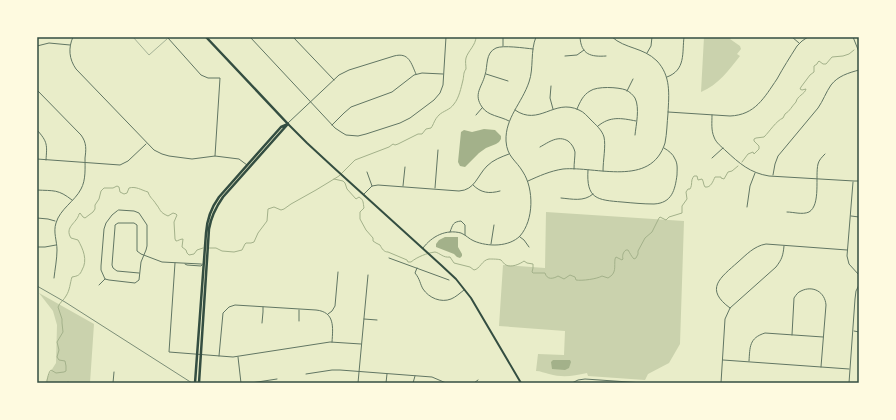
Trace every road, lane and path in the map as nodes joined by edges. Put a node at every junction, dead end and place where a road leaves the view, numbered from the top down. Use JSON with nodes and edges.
{"nodes":[{"id":1,"x":73,"y":37,"type":"edge"},
{"id":2,"x":133,"y":37,"type":"edge"},
{"id":3,"x":206,"y":37,"type":"edge"},
{"id":4,"x":250,"y":37,"type":"edge"},
{"id":5,"x":293,"y":37,"type":"edge"},
{"id":6,"x":446,"y":37,"type":"edge"},
{"id":7,"x":503,"y":37,"type":"edge"},
{"id":8,"x":536,"y":37,"type":"edge"},
{"id":9,"x":580,"y":37,"type":"edge"},
{"id":10,"x":612,"y":37,"type":"edge"},
{"id":11,"x":652,"y":37,"type":"edge"},
{"id":12,"x":684,"y":37,"type":"edge"},
{"id":13,"x":792,"y":37,"type":"edge"},
{"id":14,"x":808,"y":37,"type":"edge"},
{"id":15,"x":853,"y":37,"type":"edge"},
{"id":16,"x":168,"y":38,"type":"joint"},
{"id":17,"x":799,"y":43,"type":"junction"},
{"id":18,"x":70,"y":45,"type":"junction"},
{"id":19,"x":37,"y":46,"type":"edge"},
{"id":20,"x":503,"y":47,"type":"junction"},
{"id":21,"x":533,"y":49,"type":"junction"},
{"id":22,"x":584,"y":50,"type":"junction"},
{"id":23,"x":859,"y":52,"type":"edge"},
{"id":24,"x":647,"y":54,"type":"junction"},
{"id":25,"x":565,"y":56,"type":"dead end"},
{"id":26,"x":606,"y":56,"type":"dead end"},
{"id":27,"x":859,"y":70,"type":"edge"},
{"id":28,"x":416,"y":74,"type":"junction"},
{"id":29,"x":444,"y":74,"type":"junction"},
{"id":30,"x":486,"y":74,"type":"junction"},
{"id":31,"x":666,"y":77,"type":"junction"},
{"id":32,"x":633,"y":79,"type":"dead end"},
{"id":33,"x":334,"y":80,"type":"junction"},
{"id":34,"x":508,"y":81,"type":"dead end"},
{"id":35,"x":551,"y":86,"type":"dead end"},
{"id":36,"x":37,"y":90,"type":"edge"},
{"id":37,"x":627,"y":91,"type":"junction"},
{"id":38,"x":311,"y":102,"type":"junction"},
{"id":39,"x":483,"y":108,"type":"junction"},
{"id":40,"x":552,"y":109,"type":"junction"},
{"id":41,"x":577,"y":109,"type":"junction"},
{"id":42,"x":514,"y":110,"type":"junction"},
{"id":43,"x":668,"y":112,"type":"junction"},
{"id":44,"x":476,"y":115,"type":"dead end"},
{"id":45,"x":712,"y":115,"type":"junction"},
{"id":46,"x":509,"y":121,"type":"junction"},
{"id":47,"x":636,"y":121,"type":"junction"},
{"id":48,"x":288,"y":124,"type":"junction"},
{"id":49,"x":332,"y":124,"type":"junction"},
{"id":50,"x":598,"y":126,"type":"junction"},
{"id":51,"x":37,"y":130,"type":"edge"},
{"id":52,"x":636,"y":136,"type":"dead end"},
{"id":53,"x":147,"y":143,"type":"junction"},
{"id":54,"x":540,"y":147,"type":"dead end"},
{"id":55,"x":663,"y":148,"type":"junction"},
{"id":56,"x":723,"y":148,"type":"junction"},
{"id":57,"x":438,"y":150,"type":"dead end"},
{"id":58,"x":509,"y":154,"type":"junction"},
{"id":59,"x":825,"y":154,"type":"dead end"},
{"id":60,"x":215,"y":156,"type":"junction"},
{"id":61,"x":712,"y":158,"type":"dead end"},
{"id":62,"x":37,"y":159,"type":"edge"},
{"id":63,"x":46,"y":160,"type":"junction"},
{"id":64,"x":85,"y":163,"type":"junction"},
{"id":65,"x":249,"y":166,"type":"junction"},
{"id":66,"x":405,"y":167,"type":"dead end"},
{"id":67,"x":574,"y":169,"type":"junction"},
{"id":68,"x":588,"y":170,"type":"junction"},
{"id":69,"x":603,"y":171,"type":"junction"},
{"id":70,"x":367,"y":172,"type":"dead end"},
{"id":71,"x":755,"y":173,"type":"junction"},
{"id":72,"x":773,"y":176,"type":"junction"},
{"id":73,"x":817,"y":179,"type":"junction"},
{"id":74,"x":859,"y":180,"type":"edge"},
{"id":75,"x":528,"y":181,"type":"junction"},
{"id":76,"x":853,"y":181,"type":"junction"},
{"id":77,"x":473,"y":185,"type":"junction"},
{"id":78,"x":372,"y":186,"type":"junction"},
{"id":79,"x":403,"y":187,"type":"junction"},
{"id":80,"x":435,"y":189,"type":"junction"},
{"id":81,"x":37,"y":190,"type":"edge"},
{"id":82,"x":500,"y":191,"type":"dead end"},
{"id":83,"x":593,"y":194,"type":"junction"},
{"id":84,"x":364,"y":195,"type":"junction"},
{"id":85,"x":561,"y":198,"type":"dead end"},
{"id":86,"x":72,"y":201,"type":"junction"},
{"id":87,"x":748,"y":207,"type":"dead end"},
{"id":88,"x":787,"y":212,"type":"dead end"},
{"id":89,"x":850,"y":216,"type":"junction"},
{"id":90,"x":859,"y":217,"type":"edge"},
{"id":91,"x":37,"y":218,"type":"edge"},
{"id":92,"x":56,"y":222,"type":"junction"},
{"id":93,"x":494,"y":225,"type":"dead end"},
{"id":94,"x":450,"y":232,"type":"junction"},
{"id":95,"x":465,"y":236,"type":"junction"},
{"id":96,"x":519,"y":237,"type":"junction"},
{"id":97,"x":492,"y":244,"type":"junction"},
{"id":98,"x":57,"y":245,"type":"junction"},
{"id":99,"x":784,"y":245,"type":"junction"},
{"id":100,"x":37,"y":247,"type":"edge"},
{"id":101,"x":529,"y":247,"type":"dead end"},
{"id":102,"x":423,"y":248,"type":"junction"},
{"id":103,"x":847,"y":250,"type":"junction"},
{"id":104,"x":144,"y":255,"type":"junction"},
{"id":105,"x":388,"y":258,"type":"dead end"},
{"id":106,"x":175,"y":263,"type":"junction"},
{"id":107,"x":204,"y":265,"type":"junction"},
{"id":108,"x":417,"y":268,"type":"junction"},
{"id":109,"x":338,"y":272,"type":"dead end"},
{"id":110,"x":140,"y":273,"type":"junction"},
{"id":111,"x":368,"y":275,"type":"dead end"},
{"id":112,"x":859,"y":275,"type":"edge"},
{"id":113,"x":54,"y":278,"type":"dead end"},
{"id":114,"x":105,"y":279,"type":"junction"},
{"id":115,"x":449,"y":280,"type":"dead end"},
{"id":116,"x":99,"y":285,"type":"dead end"},
{"id":117,"x":859,"y":285,"type":"edge"},
{"id":118,"x":464,"y":289,"type":"junction"},
{"id":119,"x":263,"y":307,"type":"junction"},
{"id":120,"x":730,"y":308,"type":"junction"},
{"id":121,"x":300,"y":309,"type":"junction"},
{"id":122,"x":328,"y":314,"type":"junction"},
{"id":123,"x":364,"y":318,"type":"junction"},
{"id":124,"x":377,"y":320,"type":"dead end"},
{"id":125,"x":299,"y":321,"type":"dead end"},
{"id":126,"x":262,"y":324,"type":"dead end"},
{"id":127,"x":853,"y":331,"type":"junction"},
{"id":128,"x":859,"y":332,"type":"edge"},
{"id":129,"x":792,"y":335,"type":"junction"},
{"id":130,"x":823,"y":337,"type":"junction"},
{"id":131,"x":332,"y":342,"type":"junction"},
{"id":132,"x":362,"y":344,"type":"junction"},
{"id":133,"x":199,"y":355,"type":"junction"},
{"id":134,"x":219,"y":356,"type":"junction"},
{"id":135,"x":238,"y":357,"type":"junction"},
{"id":136,"x":722,"y":360,"type":"junction"},
{"id":137,"x":749,"y":362,"type":"junction"},
{"id":138,"x":821,"y":367,"type":"junction"},
{"id":139,"x":849,"y":368,"type":"junction"},
{"id":140,"x":359,"y":371,"type":"junction"},
{"id":141,"x":114,"y":372,"type":"dead end"},
{"id":142,"x":306,"y":374,"type":"dead end"},
{"id":143,"x":387,"y":374,"type":"junction"},
{"id":144,"x":415,"y":376,"type":"junction"},
{"id":145,"x":277,"y":379,"type":"dead end"},
{"id":146,"x":478,"y":380,"type":"dead end"},
{"id":147,"x":113,"y":383,"type":"edge"},
{"id":148,"x":195,"y":383,"type":"edge"},
{"id":149,"x":198,"y":383,"type":"edge"},
{"id":150,"x":241,"y":383,"type":"edge"},
{"id":151,"x":250,"y":383,"type":"edge"},
{"id":152,"x":358,"y":383,"type":"edge"},
{"id":153,"x":386,"y":383,"type":"edge"},
{"id":154,"x":413,"y":383,"type":"edge"},
{"id":155,"x":445,"y":383,"type":"edge"},
{"id":156,"x":474,"y":383,"type":"edge"},
{"id":157,"x":521,"y":383,"type":"edge"},
{"id":158,"x":572,"y":383,"type":"edge"},
{"id":159,"x":643,"y":383,"type":"edge"},
{"id":160,"x":720,"y":383,"type":"edge"},
{"id":161,"x":849,"y":383,"type":"edge"}],
"edges":[{"from":1,"to":18,"type":"street"},
{"from":2,"to":16,"type":"lane"},
{"from":3,"to":48,"type":"highway"},
{"from":4,"to":38,"type":"street"},
{"from":5,"to":33,"type":"street"},
{"from":6,"to":29,"type":"street"},
{"from":7,"to":20,"type":"street"},
{"from":8,"to":21,"type":"street"},
{"from":9,"to":22,"type":"street"},
{"from":10,"to":24,"type":"street"},
{"from":11,"to":24,"type":"street"},
{"from":12,"to":31,"type":"street"},
{"from":13,"to":17,"type":"street"},
{"from":14,"to":17,"type":"street"},
{"from":15,"to":23,"type":"street"},
{"from":16,"to":60,"type":"street"},
{"from":17,"to":45,"type":"street"},
{"from":18,"to":19,"type":"street"},
{"from":18,"to":53,"type":"street"},
{"from":20,"to":21,"type":"street"},
{"from":20,"to":30,"type":"street"},
{"from":21,"to":42,"type":"street"},
{"from":22,"to":25,"type":"street"},
{"from":22,"to":26,"type":"street"},
{"from":24,"to":31,"type":"street"},
{"from":27,"to":72,"type":"street"},
{"from":28,"to":29,"type":"street"},
{"from":28,"to":33,"type":"street"},
{"from":28,"to":49,"type":"street"},
{"from":29,"to":49,"type":"street"},
{"from":30,"to":34,"type":"street"},
{"from":30,"to":39,"type":"street"},
{"from":31,"to":43,"type":"street"},
{"from":32,"to":37,"type":"street"},
{"from":33,"to":38,"type":"street"},
{"from":35,"to":40,"type":"street"},
{"from":36,"to":64,"type":"street"},
{"from":37,"to":41,"type":"street"},
{"from":37,"to":47,"type":"street"},
{"from":38,"to":48,"type":"street"},
{"from":38,"to":49,"type":"street"},
{"from":39,"to":44,"type":"street"},
{"from":39,"to":46,"type":"street"},
{"from":40,"to":41,"type":"street"},
{"from":40,"to":42,"type":"street"},
{"from":41,"to":50,"type":"street"},
{"from":42,"to":46,"type":"street"},
{"from":43,"to":45,"type":"street"},
{"from":43,"to":55,"type":"street"},
{"from":45,"to":56,"type":"street"},
{"from":46,"to":58,"type":"street"},
{"from":47,"to":50,"type":"street"},
{"from":47,"to":52,"type":"street"},
{"from":48,"to":65,"type":"highway"},
{"from":48,"to":84,"type":"main road"},
{"from":50,"to":69,"type":"street"},
{"from":51,"to":63,"type":"street"},
{"from":53,"to":60,"type":"street"},
{"from":53,"to":64,"type":"street"},
{"from":54,"to":67,"type":"street"},
{"from":55,"to":69,"type":"street"},
{"from":55,"to":83,"type":"street"},
{"from":56,"to":61,"type":"street"},
{"from":56,"to":71,"type":"street"},
{"from":57,"to":80,"type":"street"},
{"from":58,"to":75,"type":"street"},
{"from":58,"to":77,"type":"street"},
{"from":59,"to":73,"type":"street"},
{"from":60,"to":65,"type":"street"},
{"from":62,"to":63,"type":"street"},
{"from":63,"to":64,"type":"street"},
{"from":64,"to":86,"type":"street"},
{"from":65,"to":107,"type":"highway"},
{"from":66,"to":79,"type":"street"},
{"from":67,"to":68,"type":"street"},
{"from":67,"to":75,"type":"street"},
{"from":68,"to":69,"type":"street"},
{"from":68,"to":83,"type":"street"},
{"from":70,"to":78,"type":"street"},
{"from":71,"to":72,"type":"street"},
{"from":71,"to":87,"type":"street"},
{"from":72,"to":73,"type":"street"},
{"from":73,"to":76,"type":"street"},
{"from":73,"to":88,"type":"street"},
{"from":74,"to":76,"type":"street"},
{"from":75,"to":96,"type":"street"},
{"from":76,"to":89,"type":"street"},
{"from":77,"to":80,"type":"street"},
{"from":77,"to":82,"type":"street"},
{"from":78,"to":79,"type":"street"},
{"from":78,"to":84,"type":"street"},
{"from":79,"to":80,"type":"street"},
{"from":81,"to":86,"type":"street"},
{"from":83,"to":85,"type":"street"},
{"from":84,"to":102,"type":"main road"},
{"from":86,"to":92,"type":"street"},
{"from":89,"to":90,"type":"street"},
{"from":89,"to":103,"type":"street"},
{"from":91,"to":92,"type":"street"},
{"from":92,"to":98,"type":"street"},
{"from":93,"to":97,"type":"street"},
{"from":94,"to":95,"type":"street"},
{"from":94,"to":95,"type":"street"},
{"from":94,"to":102,"type":"street"},
{"from":95,"to":97,"type":"street"},
{"from":96,"to":97,"type":"street"},
{"from":96,"to":101,"type":"street"},
{"from":98,"to":100,"type":"street"},
{"from":98,"to":113,"type":"street"},
{"from":99,"to":103,"type":"street"},
{"from":99,"to":120,"type":"street"},
{"from":99,"to":120,"type":"street"},
{"from":102,"to":118,"type":"main road"},
{"from":103,"to":112,"type":"street"},
{"from":104,"to":106,"type":"street"},
{"from":104,"to":110,"type":"street"},
{"from":104,"to":110,"type":"street"},
{"from":104,"to":114,"type":"street"},
{"from":105,"to":108,"type":"street"},
{"from":106,"to":107,"type":"street"},
{"from":106,"to":133,"type":"street"},
{"from":107,"to":133,"type":"highway"},
{"from":108,"to":115,"type":"street"},
{"from":108,"to":118,"type":"street"},
{"from":109,"to":122,"type":"street"},
{"from":110,"to":114,"type":"street"},
{"from":111,"to":123,"type":"street"},
{"from":114,"to":116,"type":"street"},
{"from":117,"to":127,"type":"street"},
{"from":118,"to":157,"type":"main road"},
{"from":119,"to":121,"type":"street"},
{"from":119,"to":126,"type":"street"},
{"from":119,"to":134,"type":"street"},
{"from":120,"to":136,"type":"street"},
{"from":121,"to":122,"type":"street"},
{"from":121,"to":125,"type":"street"},
{"from":122,"to":131,"type":"street"},
{"from":123,"to":124,"type":"street"},
{"from":123,"to":132,"type":"street"},
{"from":127,"to":128,"type":"street"},
{"from":127,"to":139,"type":"street"},
{"from":129,"to":130,"type":"street"},
{"from":129,"to":130,"type":"street"},
{"from":129,"to":137,"type":"street"},
{"from":130,"to":138,"type":"street"},
{"from":131,"to":132,"type":"street"},
{"from":131,"to":135,"type":"street"},
{"from":132,"to":140,"type":"street"},
{"from":133,"to":134,"type":"street"},
{"from":133,"to":148,"type":"highway"},
{"from":133,"to":149,"type":"highway"},
{"from":134,"to":135,"type":"street"},
{"from":135,"to":150,"type":"street"},
{"from":136,"to":137,"type":"street"},
{"from":136,"to":160,"type":"street"},
{"from":137,"to":138,"type":"street"},
{"from":138,"to":139,"type":"street"},
{"from":139,"to":161,"type":"street"},
{"from":140,"to":142,"type":"street"},
{"from":140,"to":143,"type":"street"},
{"from":140,"to":152,"type":"street"},
{"from":141,"to":147,"type":"street"},
{"from":143,"to":144,"type":"street"},
{"from":143,"to":153,"type":"street"},
{"from":144,"to":154,"type":"street"},
{"from":144,"to":155,"type":"street"},
{"from":145,"to":151,"type":"street"},
{"from":146,"to":156,"type":"street"},
{"from":158,"to":159,"type":"street"}]}
